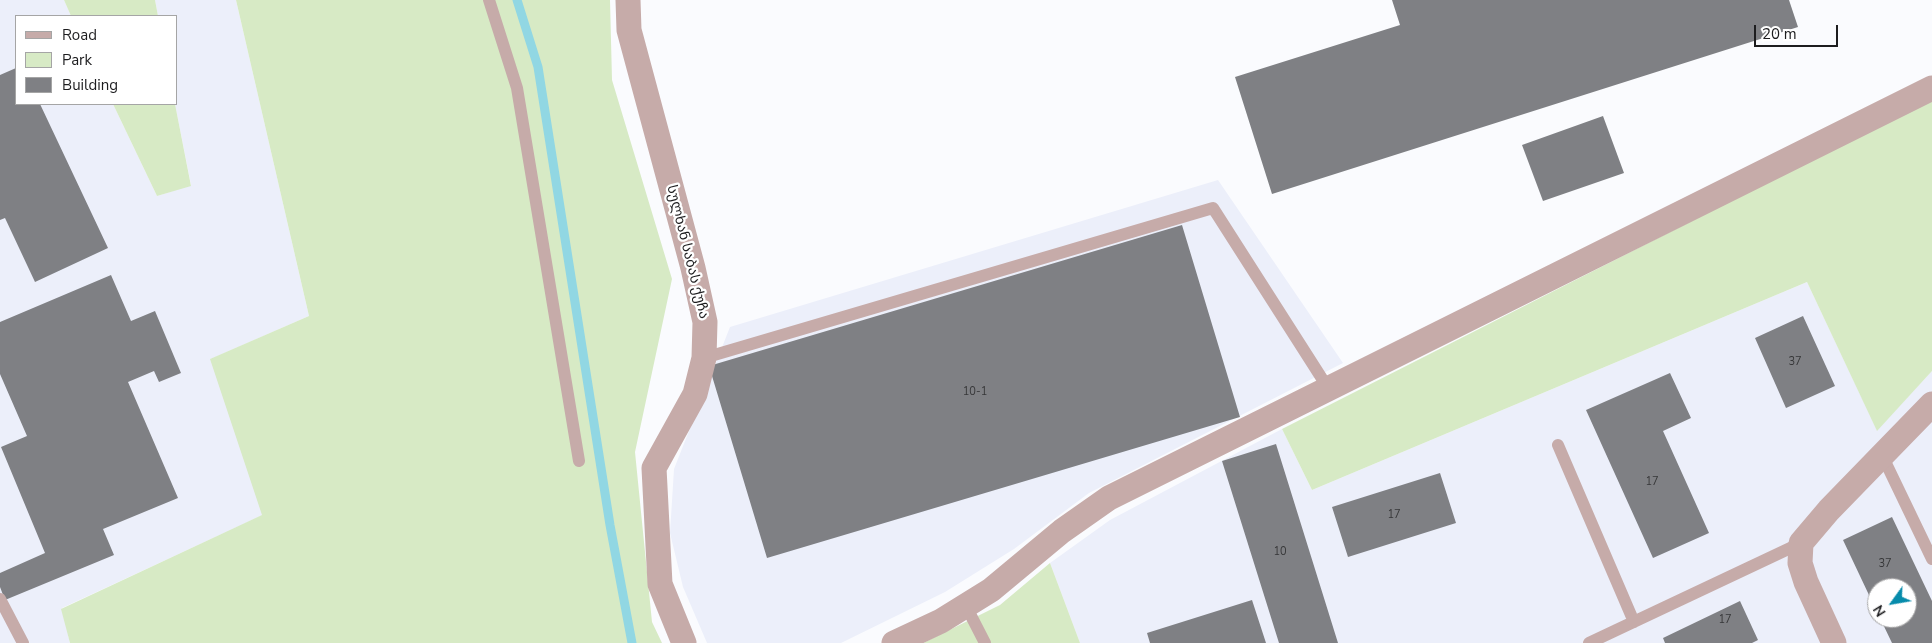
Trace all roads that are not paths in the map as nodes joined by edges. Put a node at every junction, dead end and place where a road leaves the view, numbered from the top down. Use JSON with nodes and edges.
{"nodes":[{"id":1,"x":489,"y":0,"type":"edge"},
{"id":2,"x":628,"y":0,"type":"edge"},
{"id":3,"x":1932,"y":88,"type":"edge"},
{"id":4,"x":704,"y":358,"type":"junction"},
{"id":5,"x":1328,"y":388,"type":"junction"},
{"id":6,"x":1932,"y":404,"type":"edge"},
{"id":7,"x":1558,"y":445,"type":"dead end"},
{"id":8,"x":1882,"y":455,"type":"junction"},
{"id":9,"x":579,"y":461,"type":"dead end"},
{"id":10,"x":1801,"y":543,"type":"junction"},
{"id":11,"x":1932,"y":559,"type":"edge"},
{"id":12,"x":0,"y":598,"type":"edge"},
{"id":13,"x":966,"y":606,"type":"junction"},
{"id":14,"x":1634,"y":622,"type":"junction"},
{"id":15,"x":23,"y":643,"type":"edge"},
{"id":16,"x":684,"y":643,"type":"edge"},
{"id":17,"x":894,"y":643,"type":"edge"},
{"id":18,"x":985,"y":643,"type":"edge"},
{"id":19,"x":1589,"y":643,"type":"edge"},
{"id":20,"x":1834,"y":643,"type":"edge"}],
"edges":[{"from":1,"to":9,"type":"lane"},
{"from":2,"to":4,"type":"street","name":"სულხან საბას ქუჩა"},
{"from":3,"to":5,"type":"street"},
{"from":4,"to":5,"type":"lane"},
{"from":4,"to":16,"type":"street","name":"სულხან საბას ქუჩა"},
{"from":5,"to":13,"type":"street"},
{"from":6,"to":8,"type":"street"},
{"from":7,"to":14,"type":"lane"},
{"from":8,"to":10,"type":"street"},
{"from":8,"to":11,"type":"lane"},
{"from":10,"to":14,"type":"lane"},
{"from":10,"to":20,"type":"street"},
{"from":12,"to":15,"type":"lane"},
{"from":13,"to":17,"type":"street"},
{"from":13,"to":18,"type":"lane"},
{"from":14,"to":19,"type":"lane"}]}
